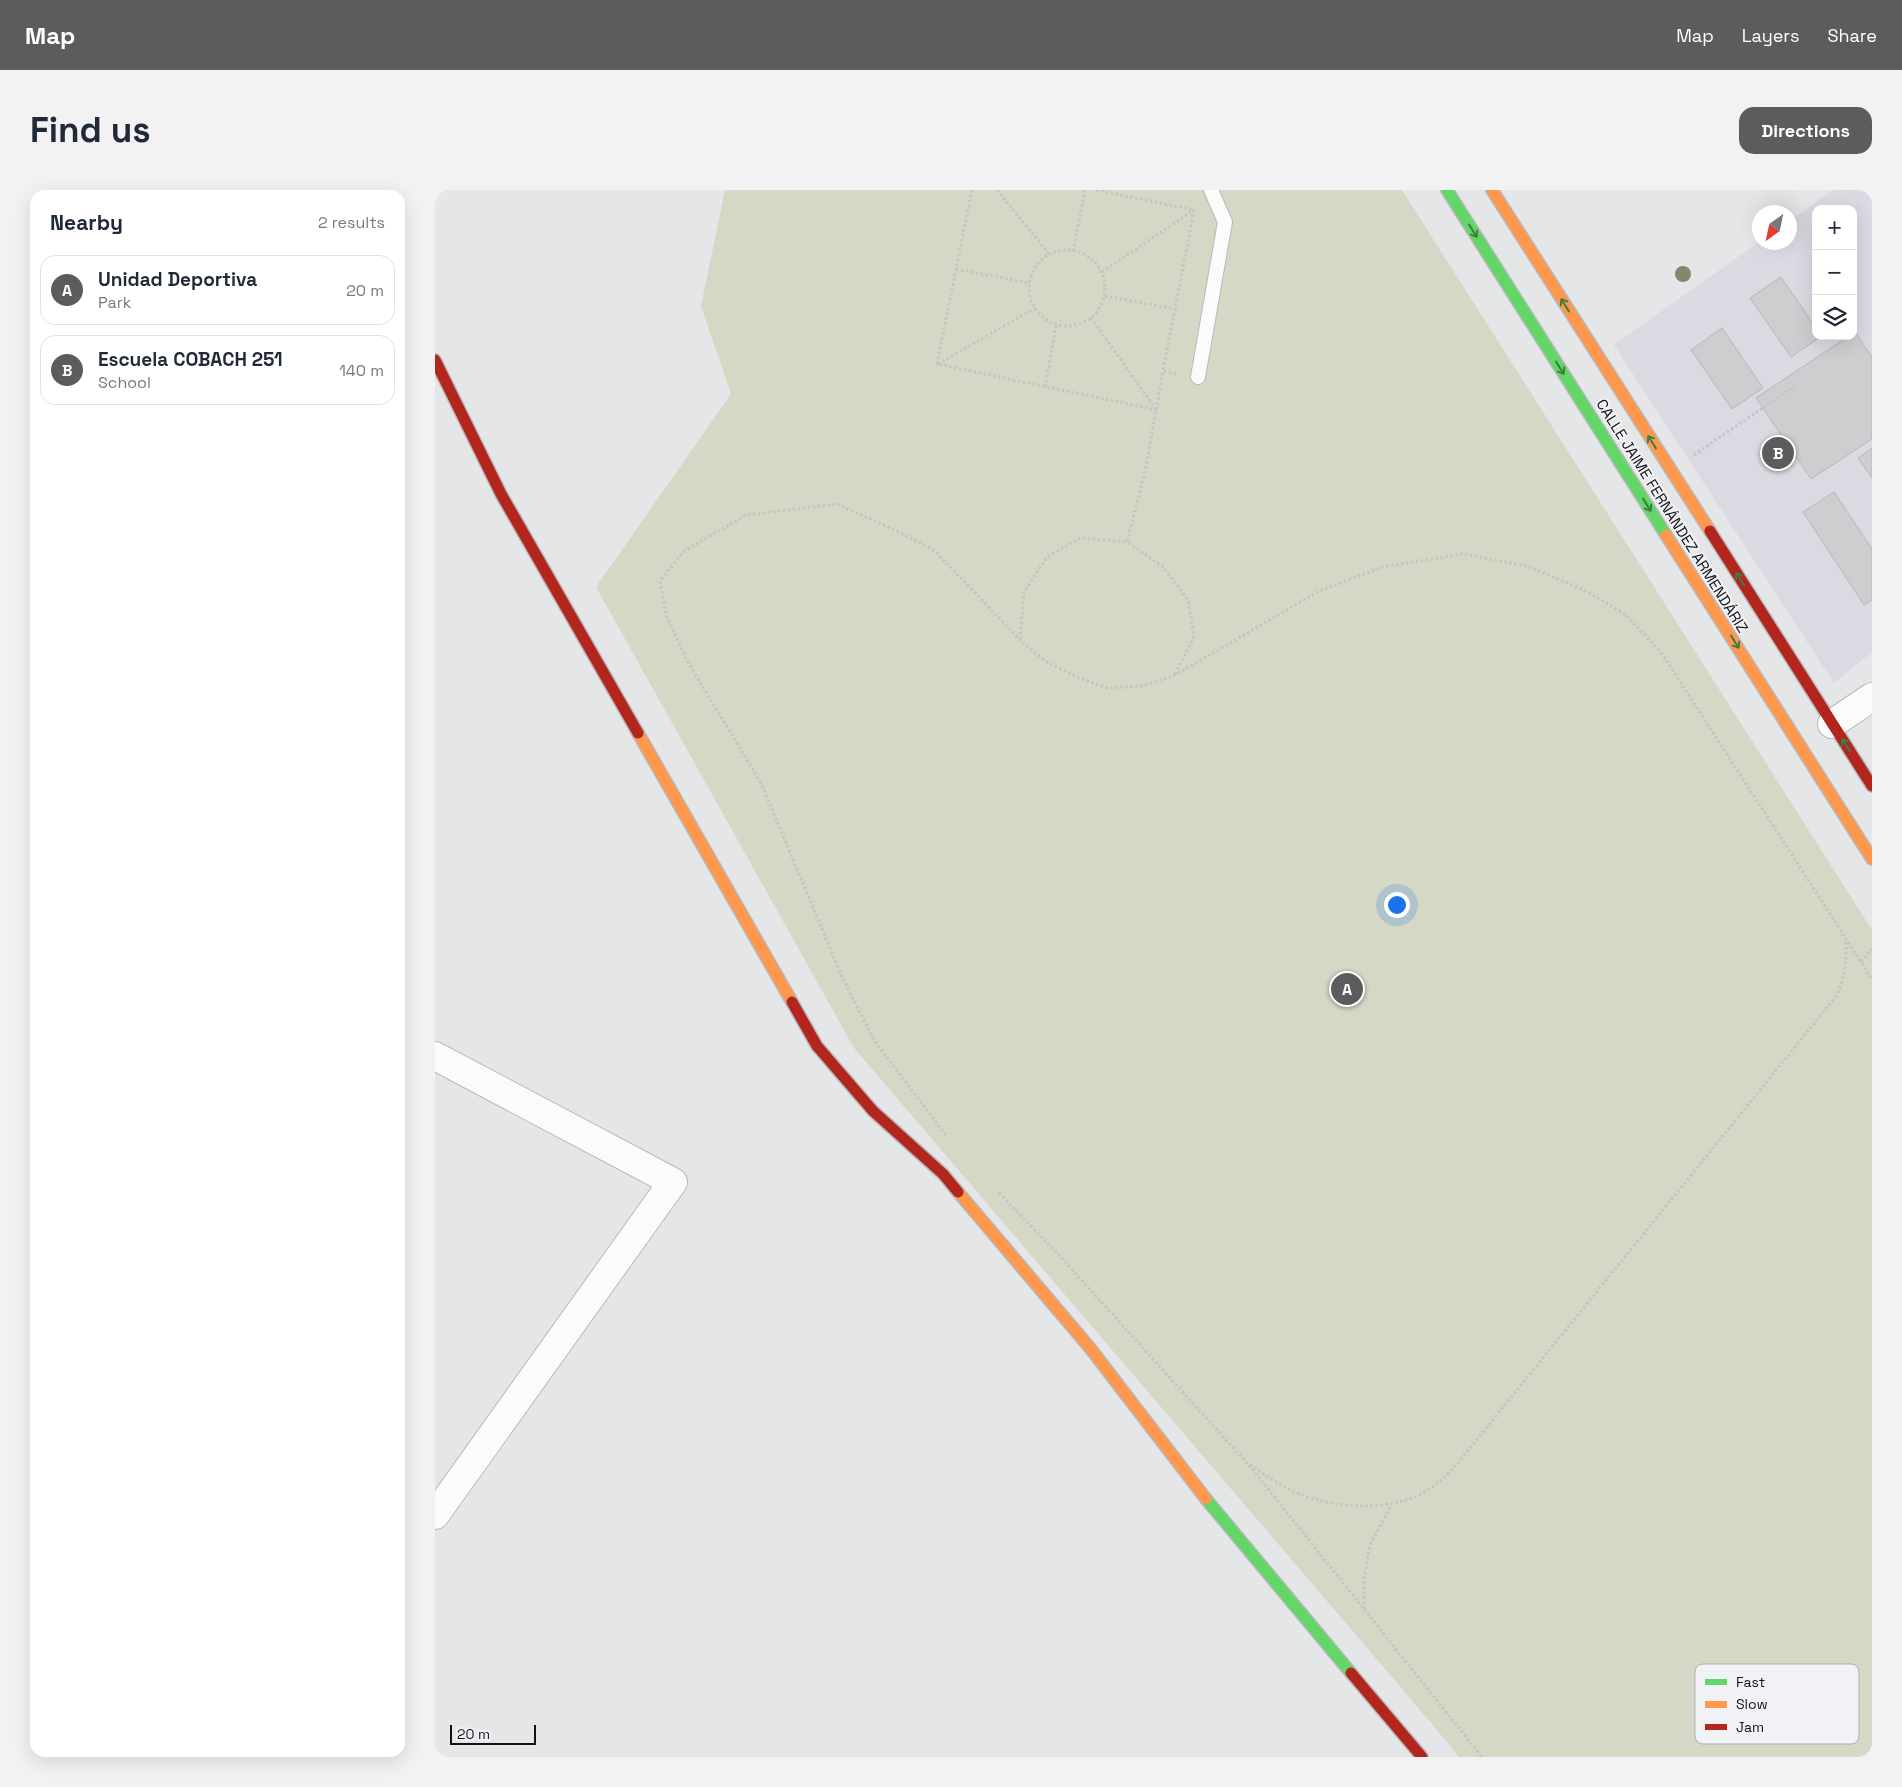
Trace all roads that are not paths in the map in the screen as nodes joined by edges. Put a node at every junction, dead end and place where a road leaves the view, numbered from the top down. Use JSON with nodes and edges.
{"nodes":[{"id":1,"x":1211,"y":190,"type":"edge"},
{"id":2,"x":1447,"y":190,"type":"edge"},
{"id":3,"x":1492,"y":190,"type":"edge"},
{"id":4,"x":435,"y":360,"type":"edge"},
{"id":5,"x":1199,"y":377,"type":"road end"},
{"id":6,"x":1872,"y":696,"type":"edge"},
{"id":7,"x":1832,"y":724,"type":"junction"},
{"id":8,"x":1872,"y":786,"type":"edge"},
{"id":9,"x":1872,"y":859,"type":"edge"},
{"id":10,"x":435,"y":1056,"type":"edge"},
{"id":11,"x":435,"y":1516,"type":"edge"},
{"id":12,"x":1422,"y":1757,"type":"edge"}],
"edges":[{"from":1,"to":5,"type":"lane"},
{"from":2,"to":9,"type":"street","name":"CALLE JAIME FERNÁNDEZ ARMENDÁRIZ","one_way":true},
{"from":7,"to":3,"type":"street","name":"CALLE JAIME FERNÁNDEZ ARMENDÁRIZ","one_way":true},
{"from":4,"to":12,"type":"street"},
{"from":6,"to":7,"type":"street"},
{"from":8,"to":7,"type":"street","name":"CALLE JAIME FERNÁNDEZ ARMENDÁRIZ","one_way":true},
{"from":10,"to":11,"type":"street"}]}
